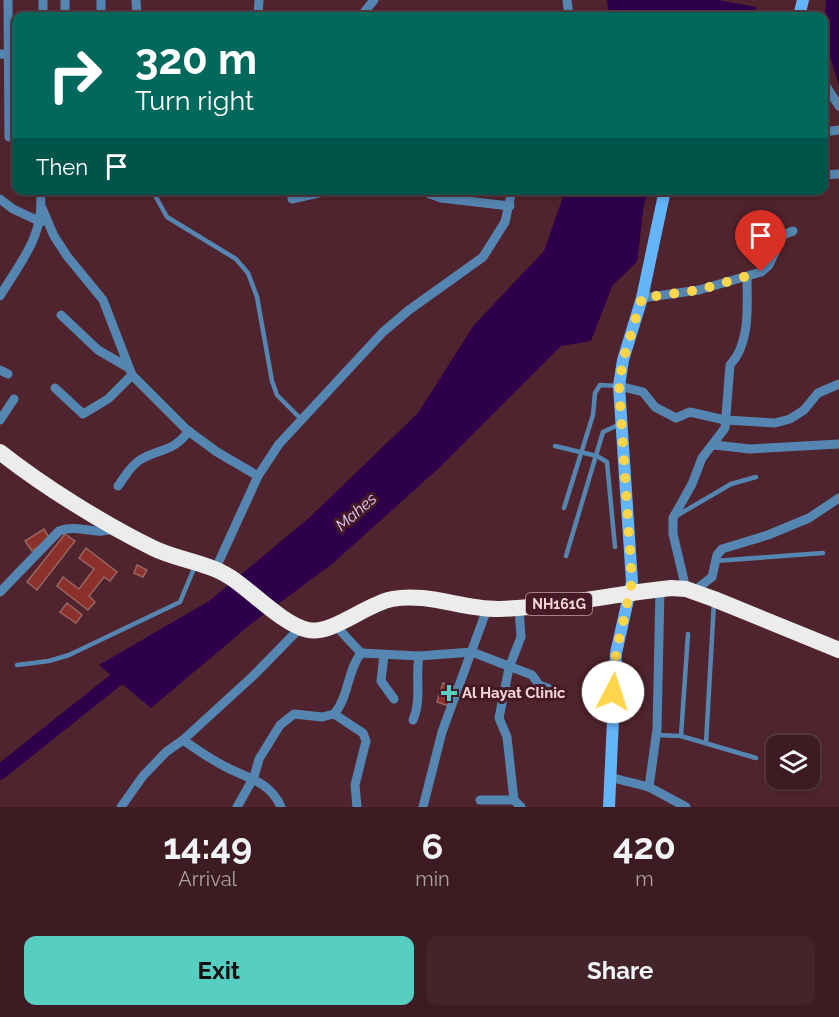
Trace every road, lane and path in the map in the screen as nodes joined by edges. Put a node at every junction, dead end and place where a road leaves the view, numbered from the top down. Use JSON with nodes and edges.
{"nodes":[{"id":1,"x":8,"y":0,"type":"edge"},
{"id":2,"x":374,"y":0,"type":"edge"},
{"id":3,"x":364,"y":12,"type":"edge"},
{"id":4,"x":9,"y":54,"type":"edge"},
{"id":5,"x":828,"y":89,"type":"edge"},
{"id":6,"x":5,"y":95,"type":"edge"},
{"id":7,"x":839,"y":106,"type":"edge"},
{"id":8,"x":8,"y":137,"type":"edge"},
{"id":9,"x":41,"y":195,"type":"edge"},
{"id":10,"x":155,"y":195,"type":"edge"},
{"id":11,"x":310,"y":195,"type":"edge"},
{"id":12,"x":433,"y":195,"type":"edge"},
{"id":13,"x":511,"y":195,"type":"edge"},
{"id":14,"x":664,"y":195,"type":"edge"},
{"id":15,"x":0,"y":199,"type":"edge"},
{"id":16,"x":292,"y":199,"type":"dead end"},
{"id":17,"x":510,"y":206,"type":"junction"},
{"id":18,"x":42,"y":208,"type":"junction"},
{"id":19,"x":41,"y":222,"type":"junction"},
{"id":20,"x":794,"y":231,"type":"dead end"},
{"id":21,"x":747,"y":277,"type":"junction"},
{"id":22,"x":0,"y":296,"type":"edge"},
{"id":23,"x":642,"y":298,"type":"junction"},
{"id":24,"x":61,"y":315,"type":"dead end"},
{"id":25,"x":130,"y":372,"type":"junction"},
{"id":26,"x":839,"y":384,"type":"edge"},
{"id":27,"x":619,"y":386,"type":"junction"},
{"id":28,"x":55,"y":388,"type":"dead end"},
{"id":29,"x":14,"y":399,"type":"dead end"},
{"id":30,"x":0,"y":420,"type":"edge"},
{"id":31,"x":302,"y":420,"type":"junction"},
{"id":32,"x":725,"y":420,"type":"junction"},
{"id":33,"x":620,"y":424,"type":"junction"},
{"id":34,"x":189,"y":431,"type":"junction"},
{"id":35,"x":839,"y":444,"type":"edge"},
{"id":36,"x":714,"y":445,"type":"junction"},
{"id":37,"x":555,"y":446,"type":"dead end"},
{"id":38,"x":0,"y":452,"type":"edge"},
{"id":39,"x":581,"y":452,"type":"junction"},
{"id":40,"x":597,"y":456,"type":"junction"},
{"id":41,"x":258,"y":476,"type":"junction"},
{"id":42,"x":756,"y":477,"type":"dead end"},
{"id":43,"x":118,"y":486,"type":"dead end"},
{"id":44,"x":839,"y":498,"type":"edge"},
{"id":45,"x":564,"y":508,"type":"dead end"},
{"id":46,"x":673,"y":518,"type":"junction"},
{"id":47,"x":115,"y":527,"type":"junction"},
{"id":48,"x":615,"y":547,"type":"dead end"},
{"id":49,"x":823,"y":553,"type":"dead end"},
{"id":50,"x":566,"y":556,"type":"dead end"},
{"id":51,"x":716,"y":561,"type":"junction"},
{"id":52,"x":196,"y":564,"type":"junction"},
{"id":53,"x":221,"y":573,"type":"junction"},
{"id":54,"x":660,"y":589,"type":"junction"},
{"id":55,"x":690,"y":591,"type":"junction"},
{"id":56,"x":0,"y":592,"type":"edge"},
{"id":57,"x":632,"y":592,"type":"junction"},
{"id":58,"x":714,"y":599,"type":"junction"},
{"id":59,"x":519,"y":608,"type":"junction"},
{"id":60,"x":487,"y":609,"type":"junction"},
{"id":61,"x":335,"y":625,"type":"junction"},
{"id":62,"x":302,"y":627,"type":"junction"},
{"id":63,"x":688,"y":634,"type":"dead end"},
{"id":64,"x":839,"y":650,"type":"edge"},
{"id":65,"x":472,"y":652,"type":"junction"},
{"id":66,"x":361,"y":653,"type":"junction"},
{"id":67,"x":384,"y":654,"type":"junction"},
{"id":68,"x":419,"y":656,"type":"junction"},
{"id":69,"x":17,"y":665,"type":"dead end"},
{"id":70,"x":509,"y":668,"type":"junction"},
{"id":71,"x":558,"y":692,"type":"dead end"},
{"id":72,"x":394,"y":699,"type":"dead end"},
{"id":73,"x":334,"y":714,"type":"junction"},
{"id":74,"x":413,"y":720,"type":"dead end"},
{"id":75,"x":656,"y":735,"type":"junction"},
{"id":76,"x":681,"y":736,"type":"junction"},
{"id":77,"x":183,"y":740,"type":"junction"},
{"id":78,"x":705,"y":743,"type":"junction"},
{"id":79,"x":756,"y":758,"type":"dead end"},
{"id":80,"x":254,"y":777,"type":"junction"},
{"id":81,"x":609,"y":777,"type":"junction"},
{"id":82,"x":649,"y":787,"type":"junction"},
{"id":83,"x":480,"y":800,"type":"dead end"},
{"id":84,"x":517,"y":804,"type":"edge"},
{"id":85,"x":682,"y":805,"type":"edge"},
{"id":86,"x":121,"y":807,"type":"edge"},
{"id":87,"x":237,"y":807,"type":"edge"},
{"id":88,"x":281,"y":807,"type":"edge"},
{"id":89,"x":357,"y":807,"type":"edge"},
{"id":90,"x":423,"y":807,"type":"edge"},
{"id":91,"x":609,"y":807,"type":"edge"}],
"edges":[{"from":1,"to":4,"type":"street"},
{"from":2,"to":3,"type":"street"},
{"from":4,"to":6,"type":"street"},
{"from":5,"to":7,"type":"street"},
{"from":6,"to":8,"type":"street"},
{"from":9,"to":18,"type":"street"},
{"from":10,"to":31,"type":"lane"},
{"from":11,"to":16,"type":"street"},
{"from":12,"to":17,"type":"street"},
{"from":13,"to":17,"type":"street"},
{"from":14,"to":23,"type":"street"},
{"from":15,"to":19,"type":"street"},
{"from":17,"to":31,"type":"street"},
{"from":18,"to":19,"type":"street"},
{"from":18,"to":25,"type":"street"},
{"from":19,"to":22,"type":"street"},
{"from":20,"to":21,"type":"street"},
{"from":21,"to":23,"type":"street"},
{"from":21,"to":32,"type":"street"},
{"from":23,"to":27,"type":"street"},
{"from":24,"to":25,"type":"street"},
{"from":25,"to":28,"type":"street"},
{"from":25,"to":34,"type":"street"},
{"from":26,"to":32,"type":"street"},
{"from":27,"to":32,"type":"street"},
{"from":27,"to":33,"type":"street"},
{"from":27,"to":39,"type":"lane"},
{"from":29,"to":30,"type":"street"},
{"from":31,"to":41,"type":"street"},
{"from":32,"to":36,"type":"street"},
{"from":33,"to":40,"type":"lane"},
{"from":33,"to":57,"type":"street"},
{"from":34,"to":41,"type":"street"},
{"from":34,"to":43,"type":"street"},
{"from":35,"to":36,"type":"street"},
{"from":36,"to":46,"type":"street"},
{"from":37,"to":39,"type":"lane"},
{"from":38,"to":47,"type":"highway"},
{"from":39,"to":40,"type":"lane"},
{"from":39,"to":45,"type":"lane"},
{"from":40,"to":48,"type":"lane"},
{"from":40,"to":50,"type":"lane"},
{"from":41,"to":53,"type":"street"},
{"from":42,"to":46,"type":"lane"},
{"from":44,"to":51,"type":"street"},
{"from":46,"to":55,"type":"street"},
{"from":47,"to":52,"type":"highway"},
{"from":47,"to":56,"type":"street"},
{"from":49,"to":51,"type":"lane"},
{"from":51,"to":55,"type":"street"},
{"from":52,"to":53,"type":"highway"},
{"from":52,"to":69,"type":"lane"},
{"from":53,"to":62,"type":"highway"},
{"from":54,"to":55,"type":"highway","number":"NH161G"},
{"from":54,"to":57,"type":"highway","number":"NH161G"},
{"from":54,"to":75,"type":"street"},
{"from":55,"to":58,"type":"highway","number":"NH161G"},
{"from":57,"to":59,"type":"highway","number":"NH161G"},
{"from":57,"to":81,"type":"street"},
{"from":58,"to":64,"type":"highway","number":"NH161G"},
{"from":58,"to":78,"type":"lane"},
{"from":59,"to":60,"type":"highway","number":"NH161G"},
{"from":59,"to":70,"type":"street"},
{"from":60,"to":61,"type":"highway","number":"NH161G"},
{"from":60,"to":65,"type":"street"},
{"from":61,"to":62,"type":"highway","number":"NH161G"},
{"from":61,"to":66,"type":"street"},
{"from":62,"to":77,"type":"street"},
{"from":63,"to":76,"type":"lane"},
{"from":65,"to":68,"type":"street"},
{"from":65,"to":70,"type":"street"},
{"from":65,"to":90,"type":"street"},
{"from":66,"to":67,"type":"street"},
{"from":66,"to":73,"type":"street"},
{"from":67,"to":68,"type":"street"},
{"from":67,"to":72,"type":"street"},
{"from":68,"to":74,"type":"street"},
{"from":70,"to":71,"type":"street"},
{"from":70,"to":84,"type":"street"},
{"from":73,"to":80,"type":"street"},
{"from":73,"to":89,"type":"street"},
{"from":75,"to":76,"type":"lane"},
{"from":75,"to":82,"type":"street"},
{"from":76,"to":78,"type":"lane"},
{"from":77,"to":80,"type":"street"},
{"from":77,"to":86,"type":"street"},
{"from":78,"to":79,"type":"lane"},
{"from":80,"to":87,"type":"street"},
{"from":80,"to":88,"type":"street"},
{"from":81,"to":82,"type":"street"},
{"from":81,"to":91,"type":"street"},
{"from":82,"to":85,"type":"street"},
{"from":83,"to":84,"type":"street"}]}
